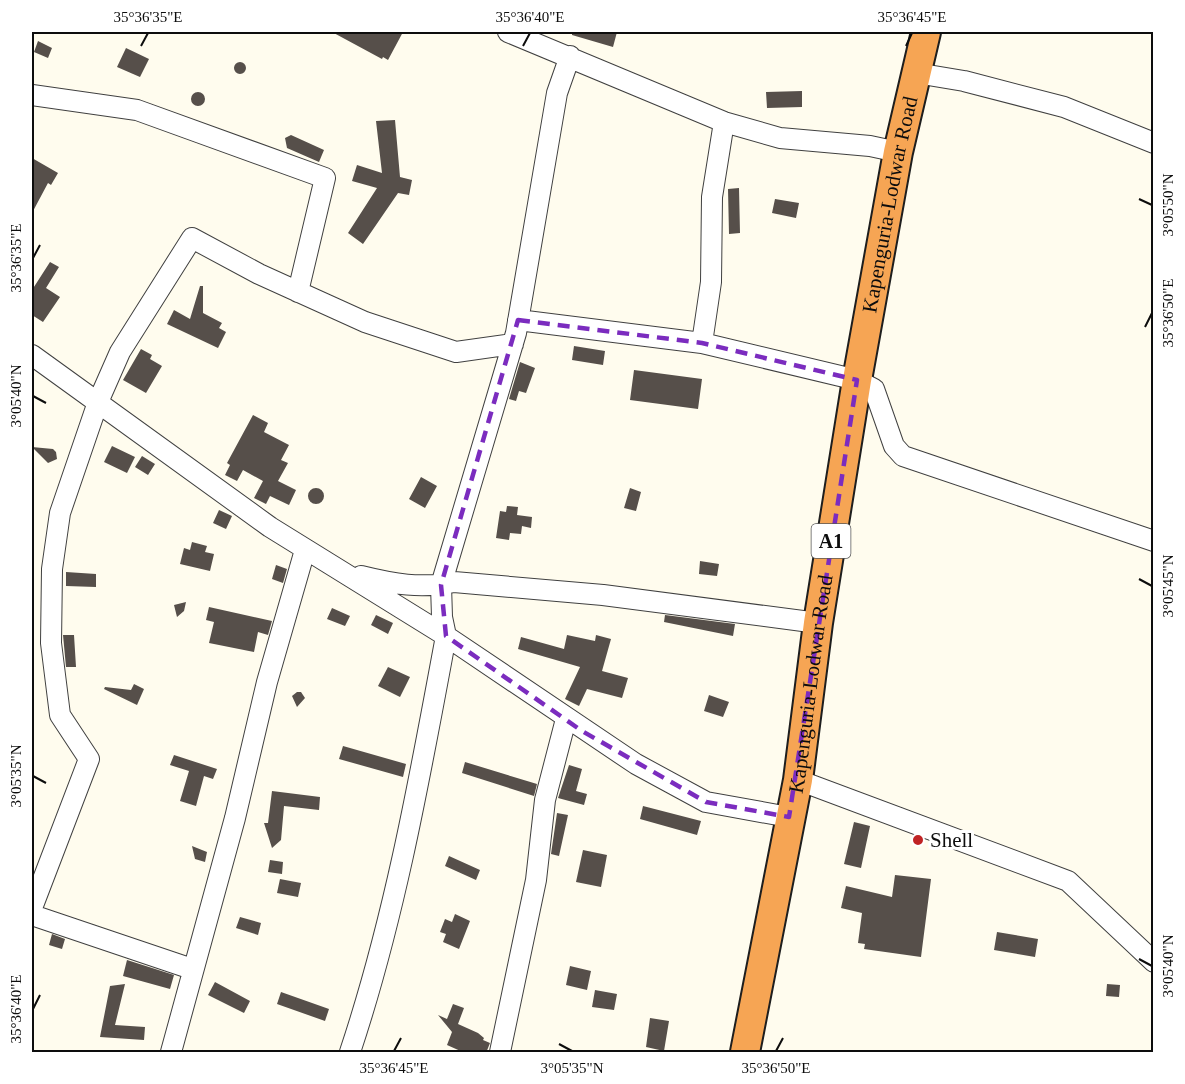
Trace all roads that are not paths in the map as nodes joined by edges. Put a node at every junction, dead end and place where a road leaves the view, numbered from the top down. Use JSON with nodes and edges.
{"nodes":[{"id":1,"x":508,"y":32,"type":"edge"},
{"id":2,"x":926,"y":32,"type":"edge"},
{"id":3,"x":570,"y":56,"type":"junction"},
{"id":4,"x":916,"y":73,"type":"junction"},
{"id":5,"x":32,"y":95,"type":"edge"},
{"id":6,"x":724,"y":122,"type":"junction"},
{"id":7,"x":1154,"y":143,"type":"edge"},
{"id":8,"x":898,"y":152,"type":"junction"},
{"id":9,"x":298,"y":292,"type":"junction"},
{"id":10,"x":518,"y":320,"type":"junction"},
{"id":11,"x":702,"y":343,"type":"junction"},
{"id":12,"x":513,"y":344,"type":"junction"},
{"id":13,"x":32,"y":355,"type":"edge"},
{"id":14,"x":857,"y":380,"type":"junction"},
{"id":15,"x":98,"y":402,"type":"junction"},
{"id":16,"x":1154,"y":541,"type":"edge"},
{"id":17,"x":305,"y":550,"type":"junction"},
{"id":18,"x":346,"y":572,"type":"junction"},
{"id":19,"x":441,"y":585,"type":"junction"},
{"id":20,"x":818,"y":623,"type":"junction"},
{"id":21,"x":446,"y":636,"type":"junction"},
{"id":22,"x":566,"y":719,"type":"junction"},
{"id":23,"x":798,"y":780,"type":"junction"},
{"id":24,"x":789,"y":817,"type":"junction"},
{"id":25,"x":32,"y":908,"type":"edge"},
{"id":26,"x":32,"y":915,"type":"edge"},
{"id":27,"x":1154,"y":962,"type":"edge"},
{"id":28,"x":192,"y":969,"type":"junction"},
{"id":29,"x":171,"y":1053,"type":"edge"},
{"id":30,"x":350,"y":1053,"type":"edge"},
{"id":31,"x":500,"y":1053,"type":"edge"},
{"id":32,"x":745,"y":1053,"type":"edge"}],
"edges":[{"from":1,"to":3,"type":"street"},
{"from":2,"to":4,"type":"highway","name":"Kapenguria-Lodwar Road","number":"A1"},
{"from":3,"to":6,"type":"street"},
{"from":3,"to":10,"type":"street"},
{"from":4,"to":7,"type":"street"},
{"from":4,"to":8,"type":"highway","name":"Kapenguria-Lodwar Road","number":"A1"},
{"from":5,"to":9,"type":"street"},
{"from":6,"to":8,"type":"street"},
{"from":6,"to":11,"type":"street"},
{"from":8,"to":14,"type":"highway","name":"Kapenguria-Lodwar Road","number":"A1"},
{"from":9,"to":12,"type":"street"},
{"from":9,"to":15,"type":"street"},
{"from":10,"to":11,"type":"street"},
{"from":10,"to":12,"type":"street"},
{"from":11,"to":14,"type":"street"},
{"from":12,"to":19,"type":"street"},
{"from":13,"to":15,"type":"street"},
{"from":14,"to":16,"type":"street"},
{"from":14,"to":20,"type":"highway","name":"Kapenguria-Lodwar Road","number":"A1"},
{"from":15,"to":17,"type":"street"},
{"from":15,"to":25,"type":"street"},
{"from":17,"to":18,"type":"street"},
{"from":17,"to":28,"type":"street"},
{"from":18,"to":19,"type":"street"},
{"from":18,"to":21,"type":"street"},
{"from":19,"to":20,"type":"street"},
{"from":19,"to":21,"type":"street"},
{"from":20,"to":23,"type":"highway","name":"Kapenguria-Lodwar Road","number":"A1"},
{"from":21,"to":22,"type":"street"},
{"from":21,"to":30,"type":"street"},
{"from":22,"to":24,"type":"street"},
{"from":22,"to":31,"type":"street"},
{"from":23,"to":24,"type":"highway","name":"Kapenguria-Lodwar Road","number":"A1"},
{"from":23,"to":27,"type":"street"},
{"from":24,"to":32,"type":"highway","name":"Kapenguria-Lodwar Road","number":"A1"},
{"from":26,"to":28,"type":"street"},
{"from":28,"to":29,"type":"street"}]}
